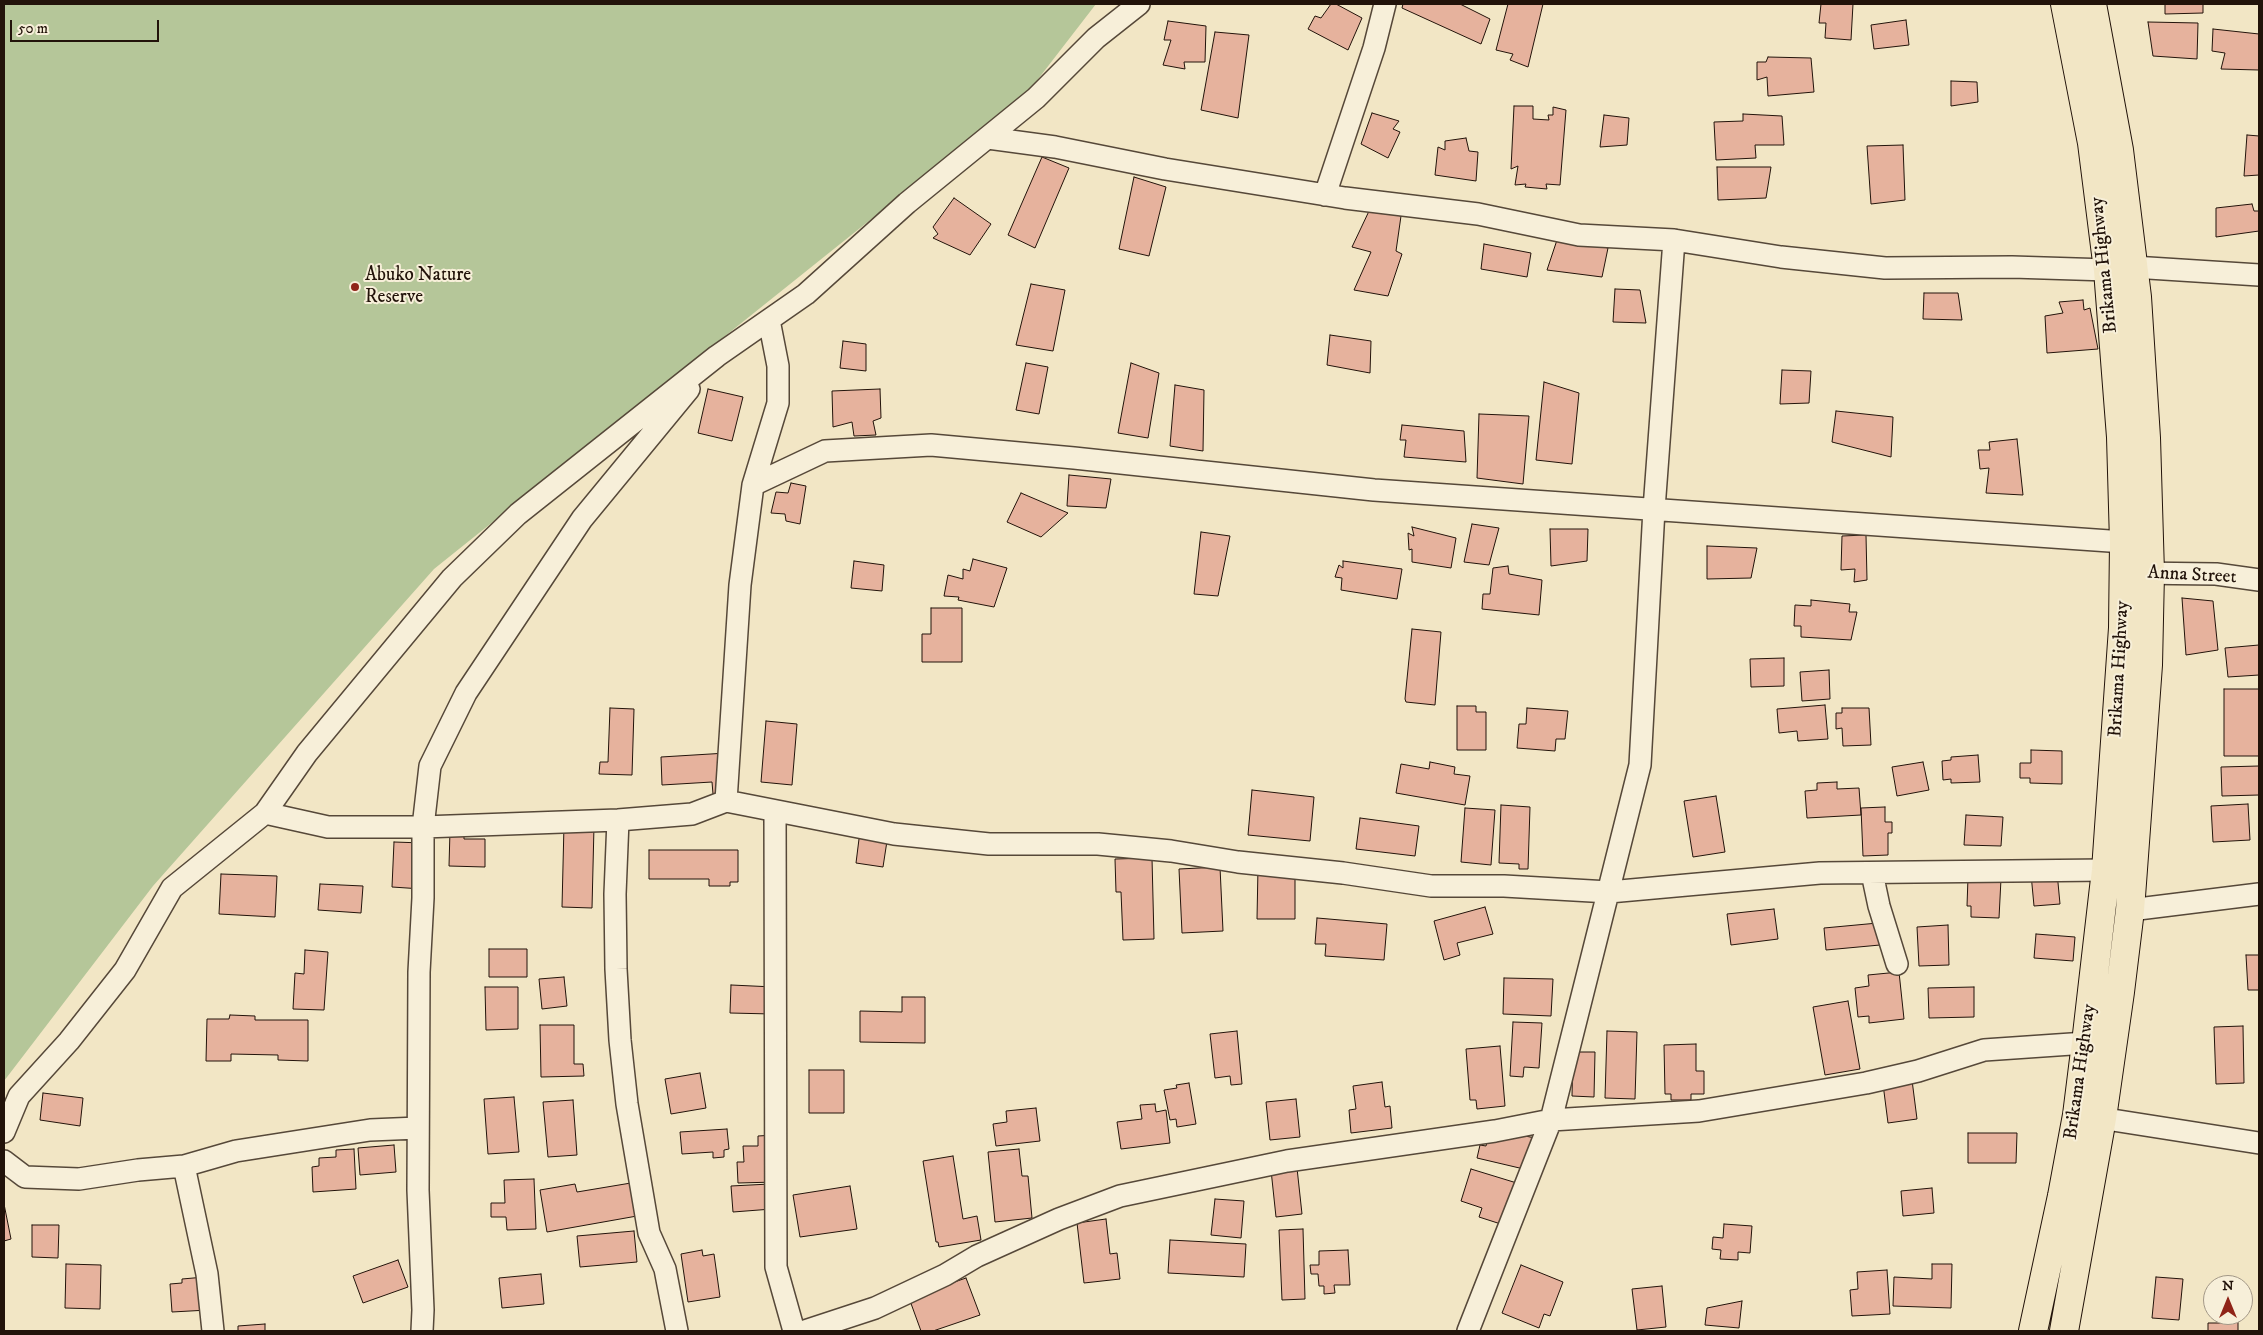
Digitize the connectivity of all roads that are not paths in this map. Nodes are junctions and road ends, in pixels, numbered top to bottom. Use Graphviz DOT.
graph roads {
  1 [pos="1139,4"];
  2 [pos="1385,4"];
  3 [pos="2065,4"];
  4 [pos="2092,4"];
  5 [pos="988,138"];
  6 [pos="1326,195"];
  7 [pos="1674,240"];
  8 [pos="2120,268"];
  9 [pos="2259,276"];
  10 [pos="769,320"];
  11 [pos="716,356"];
  12 [pos="753,485"];
  13 [pos="1654,509"];
  14 [pos="2124,542"];
  15 [pos="2137,573"];
  16 [pos="2259,580"];
  17 [pos="726,801"];
  18 [pos="775,811"];
  19 [pos="265,813"];
  20 [pos="618,820"];
  21 [pos="422,827"];
  22 [pos="2106,870"];
  23 [pos="1872,873"];
  24 [pos="1609,892"];
  25 [pos="2259,894"];
  26 [pos="2130,910"];
  27 [pos="1897,964"];
  28 [pos="2086,1043"];
  29 [pos="2089,1116"];
  30 [pos="1550,1120"];
  31 [pos="418,1128"];
  32 [pos="4,1132"];
  33 [pos="2259,1143"];
  34 [pos="4,1161"];
  35 [pos="184,1166"];
  36 [pos="213,1331"];
  37 [pos="422,1331"];
  38 [pos="677,1331"];
  39 [pos="794,1331"];
  40 [pos="805,1331"];
  41 [pos="1468,1331"];
  42 [pos="2033,1331"];
  43 [pos="2064,1331"];
  1 -- 5 [label="street"];
  2 -- 6 [label="street"];
  3 -- 8 [label="highway, Brikama Highway"];
  4 -- 8 [label="highway, Brikama Highway"];
  5 -- 6 [label="street"];
  5 -- 10 [label="street"];
  6 -- 7 [label="street"];
  7 -- 8 [label="street"];
  7 -- 13 [label="street"];
  8 -- 9 [label="street"];
  8 -- 14 [label="highway, Brikama Highway"];
  8 -- 15 [label="highway, Brikama Highway"];
  10 -- 11 [label="street"];
  10 -- 12 [label="street"];
  11 -- 19 [label="street"];
  11 -- 21 [label="street"];
  12 -- 13 [label="street"];
  12 -- 17 [label="street"];
  13 -- 14 [label="street"];
  13 -- 24 [label="street"];
  14 -- 15 [label="highway, Brikama Highway"];
  15 -- 16 [label="street, Anna Street"];
  15 -- 22 [label="highway, Brikama Highway"];
  15 -- 26 [label="highway, Brikama Highway"];
  17 -- 18 [label="street"];
  17 -- 20 [label="street"];
  18 -- 24 [label="street"];
  18 -- 39 [label="street"];
  19 -- 21 [label="street"];
  19 -- 32 [label="street"];
  20 -- 21 [label="street"];
  20 -- 38 [label="street"];
  21 -- 31 [label="street"];
  22 -- 23 [label="street"];
  22 -- 28 [label="highway, Brikama Highway"];
  23 -- 24 [label="street"];
  23 -- 27 [label="street"];
  24 -- 30 [label="street"];
  25 -- 26 [label="street"];
  26 -- 29 [label="highway, Brikama Highway"];
  28 -- 29 [label="highway, Brikama Highway"];
  28 -- 30 [label="street"];
  29 -- 33 [label="street"];
  29 -- 42 [label="highway, Brikama Highway"];
  29 -- 43 [label="highway, Brikama Highway"];
  30 -- 40 [label="street"];
  30 -- 41 [label="street"];
  31 -- 35 [label="street"];
  31 -- 37 [label="street"];
  34 -- 35 [label="street"];
  35 -- 36 [label="street"];
}
